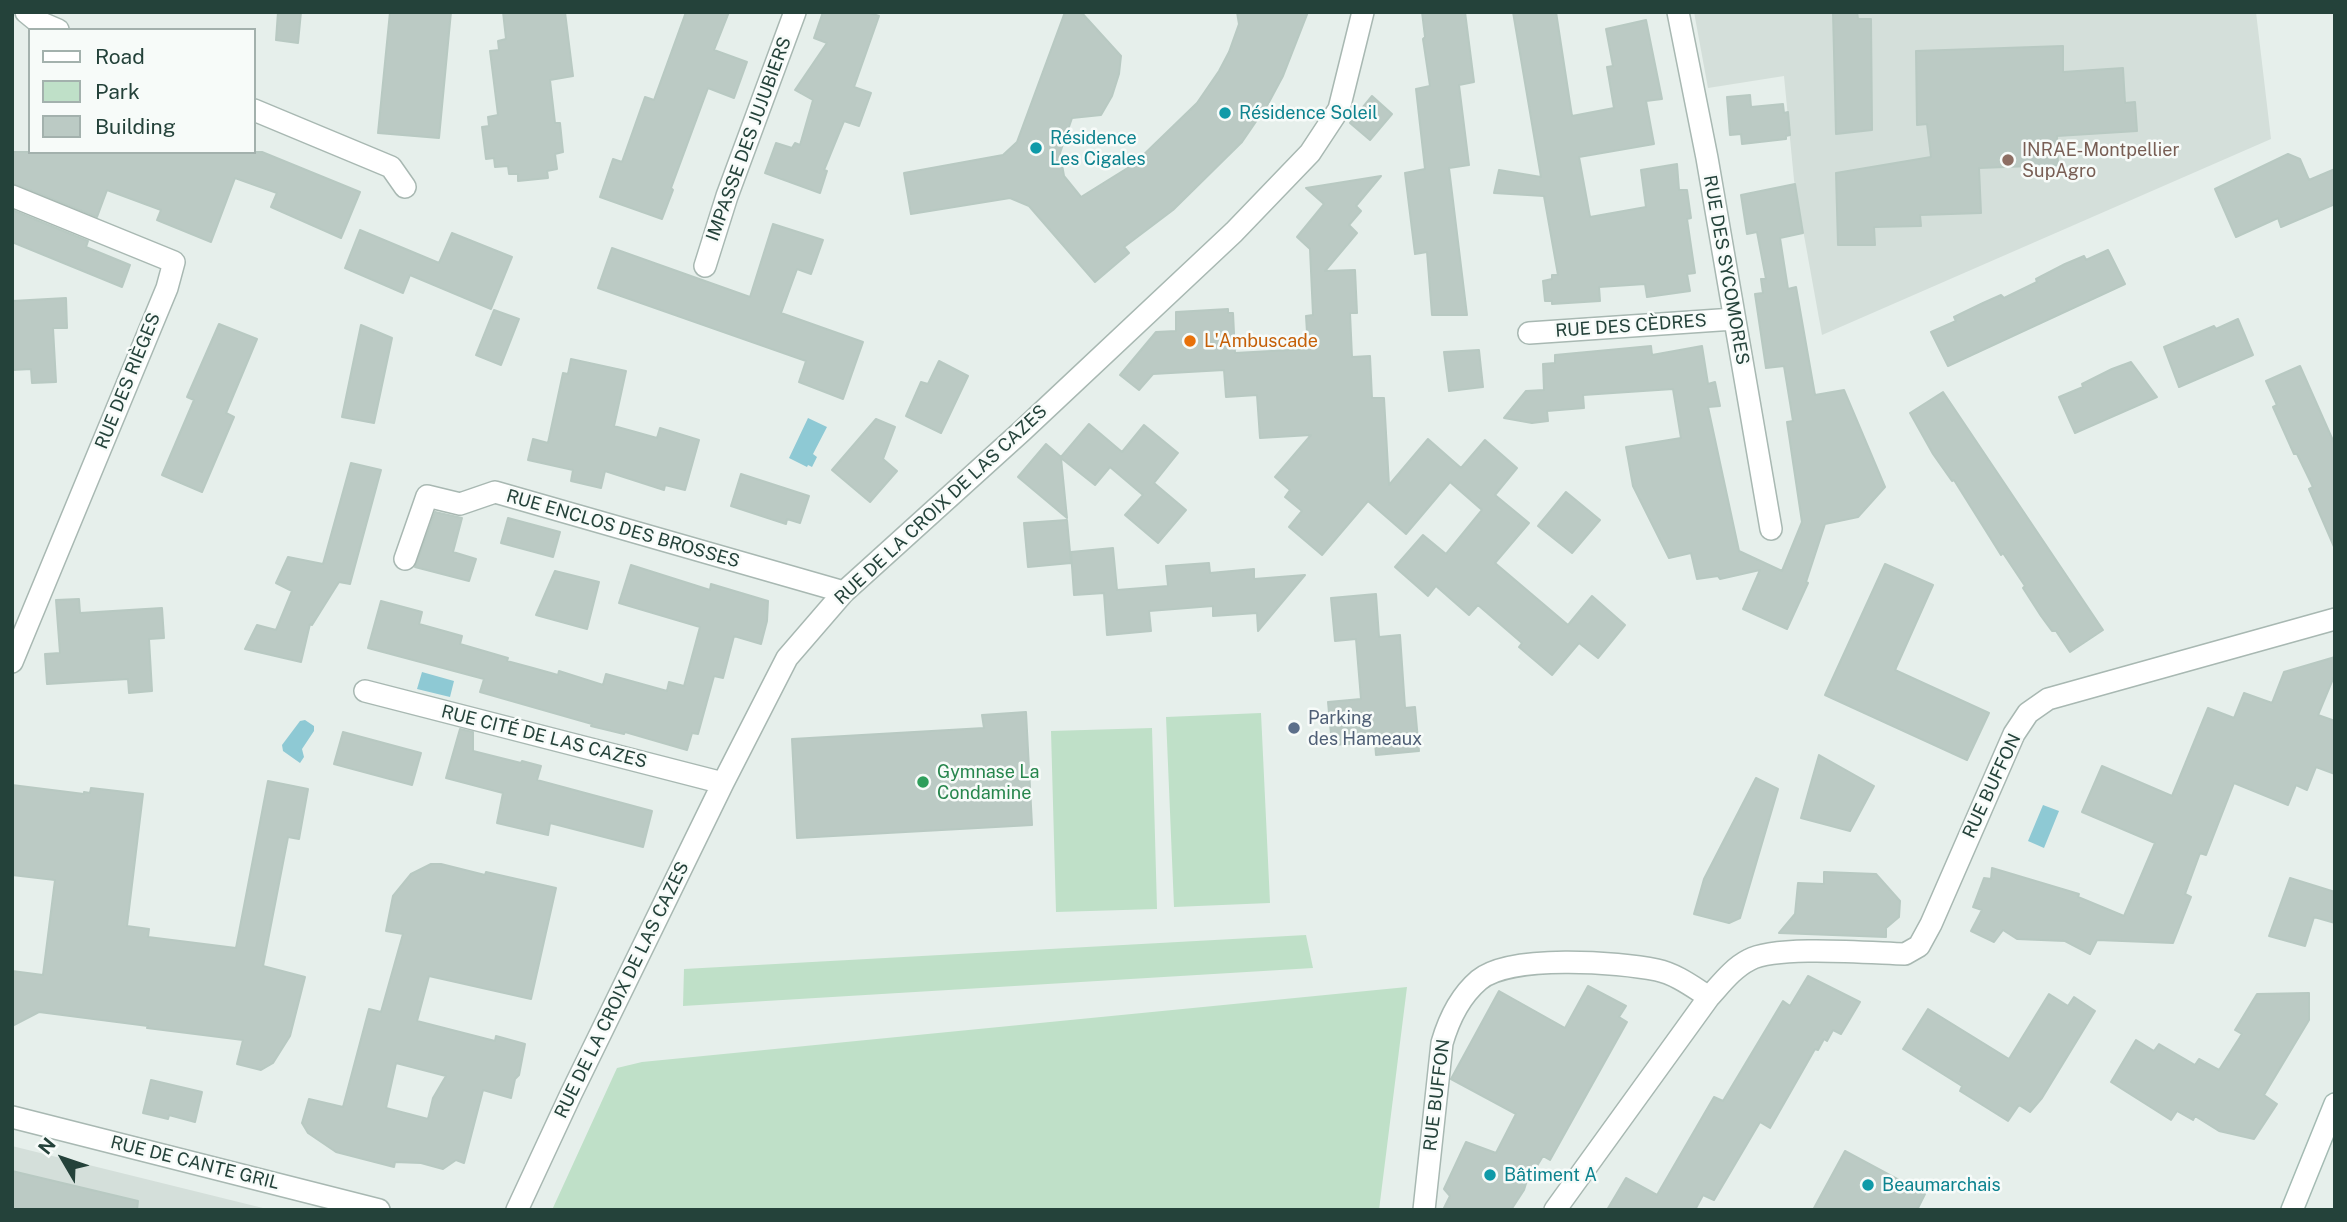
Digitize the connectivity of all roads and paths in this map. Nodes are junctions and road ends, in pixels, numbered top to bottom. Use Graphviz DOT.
graph roads {
  1 [pos="26,12"];
  2 [pos="795,12"];
  3 [pos="1363,12"];
  4 [pos="1678,12"];
  5 [pos="53,28"];
  6 [pos="256,111"];
  7 [pos="405,187"];
  8 [pos="12,196"];
  9 [pos="705,266"];
  10 [pos="1734,319"];
  11 [pos="1529,333"];
  12 [pos="1771,529"];
  13 [pos="405,559"];
  14 [pos="844,592"];
  15 [pos="2335,619"];
  16 [pos="12,662"];
  17 [pos="365,691"];
  18 [pos="723,783"];
  19 [pos="1709,997"];
  20 [pos="2335,1104"];
  21 [pos="12,1117"];
  22 [pos="379,1210"];
  23 [pos="517,1210"];
  24 [pos="1424,1210"];
  25 [pos="1555,1210"];
  26 [pos="2292,1210"];
  1 -- 5 [label="street"];
  2 -- 9 [label="street, IMPASSE DES JUJUBIERS"];
  3 -- 14 [label="street, RUE DE LA CROIX DE LAS CAZES"];
  4 -- 10 [label="street, RUE DES SYCOMORES"];
  6 -- 7 [label="street"];
  8 -- 16 [label="street, RUE DES RIÈGES"];
  10 -- 11 [label="street, RUE DES CÈDRES"];
  10 -- 12 [label="street, RUE DES SYCOMORES"];
  13 -- 14 [label="street, RUE ENCLOS DES BROSSES"];
  14 -- 18 [label="street, RUE DE LA CROIX DE LAS CAZES"];
  15 -- 19 [label="street, RUE BUFFON"];
  17 -- 18 [label="street, RUE CITÉ DE LAS CAZES"];
  18 -- 23 [label="street, RUE DE LA CROIX DE LAS CAZES"];
  19 -- 24 [label="street, RUE BUFFON"];
  19 -- 25 [label="street, RUE BUFFON"];
  20 -- 26 [label="street"];
  21 -- 22 [label="street, RUE DE CANTE GRIL"];
}
